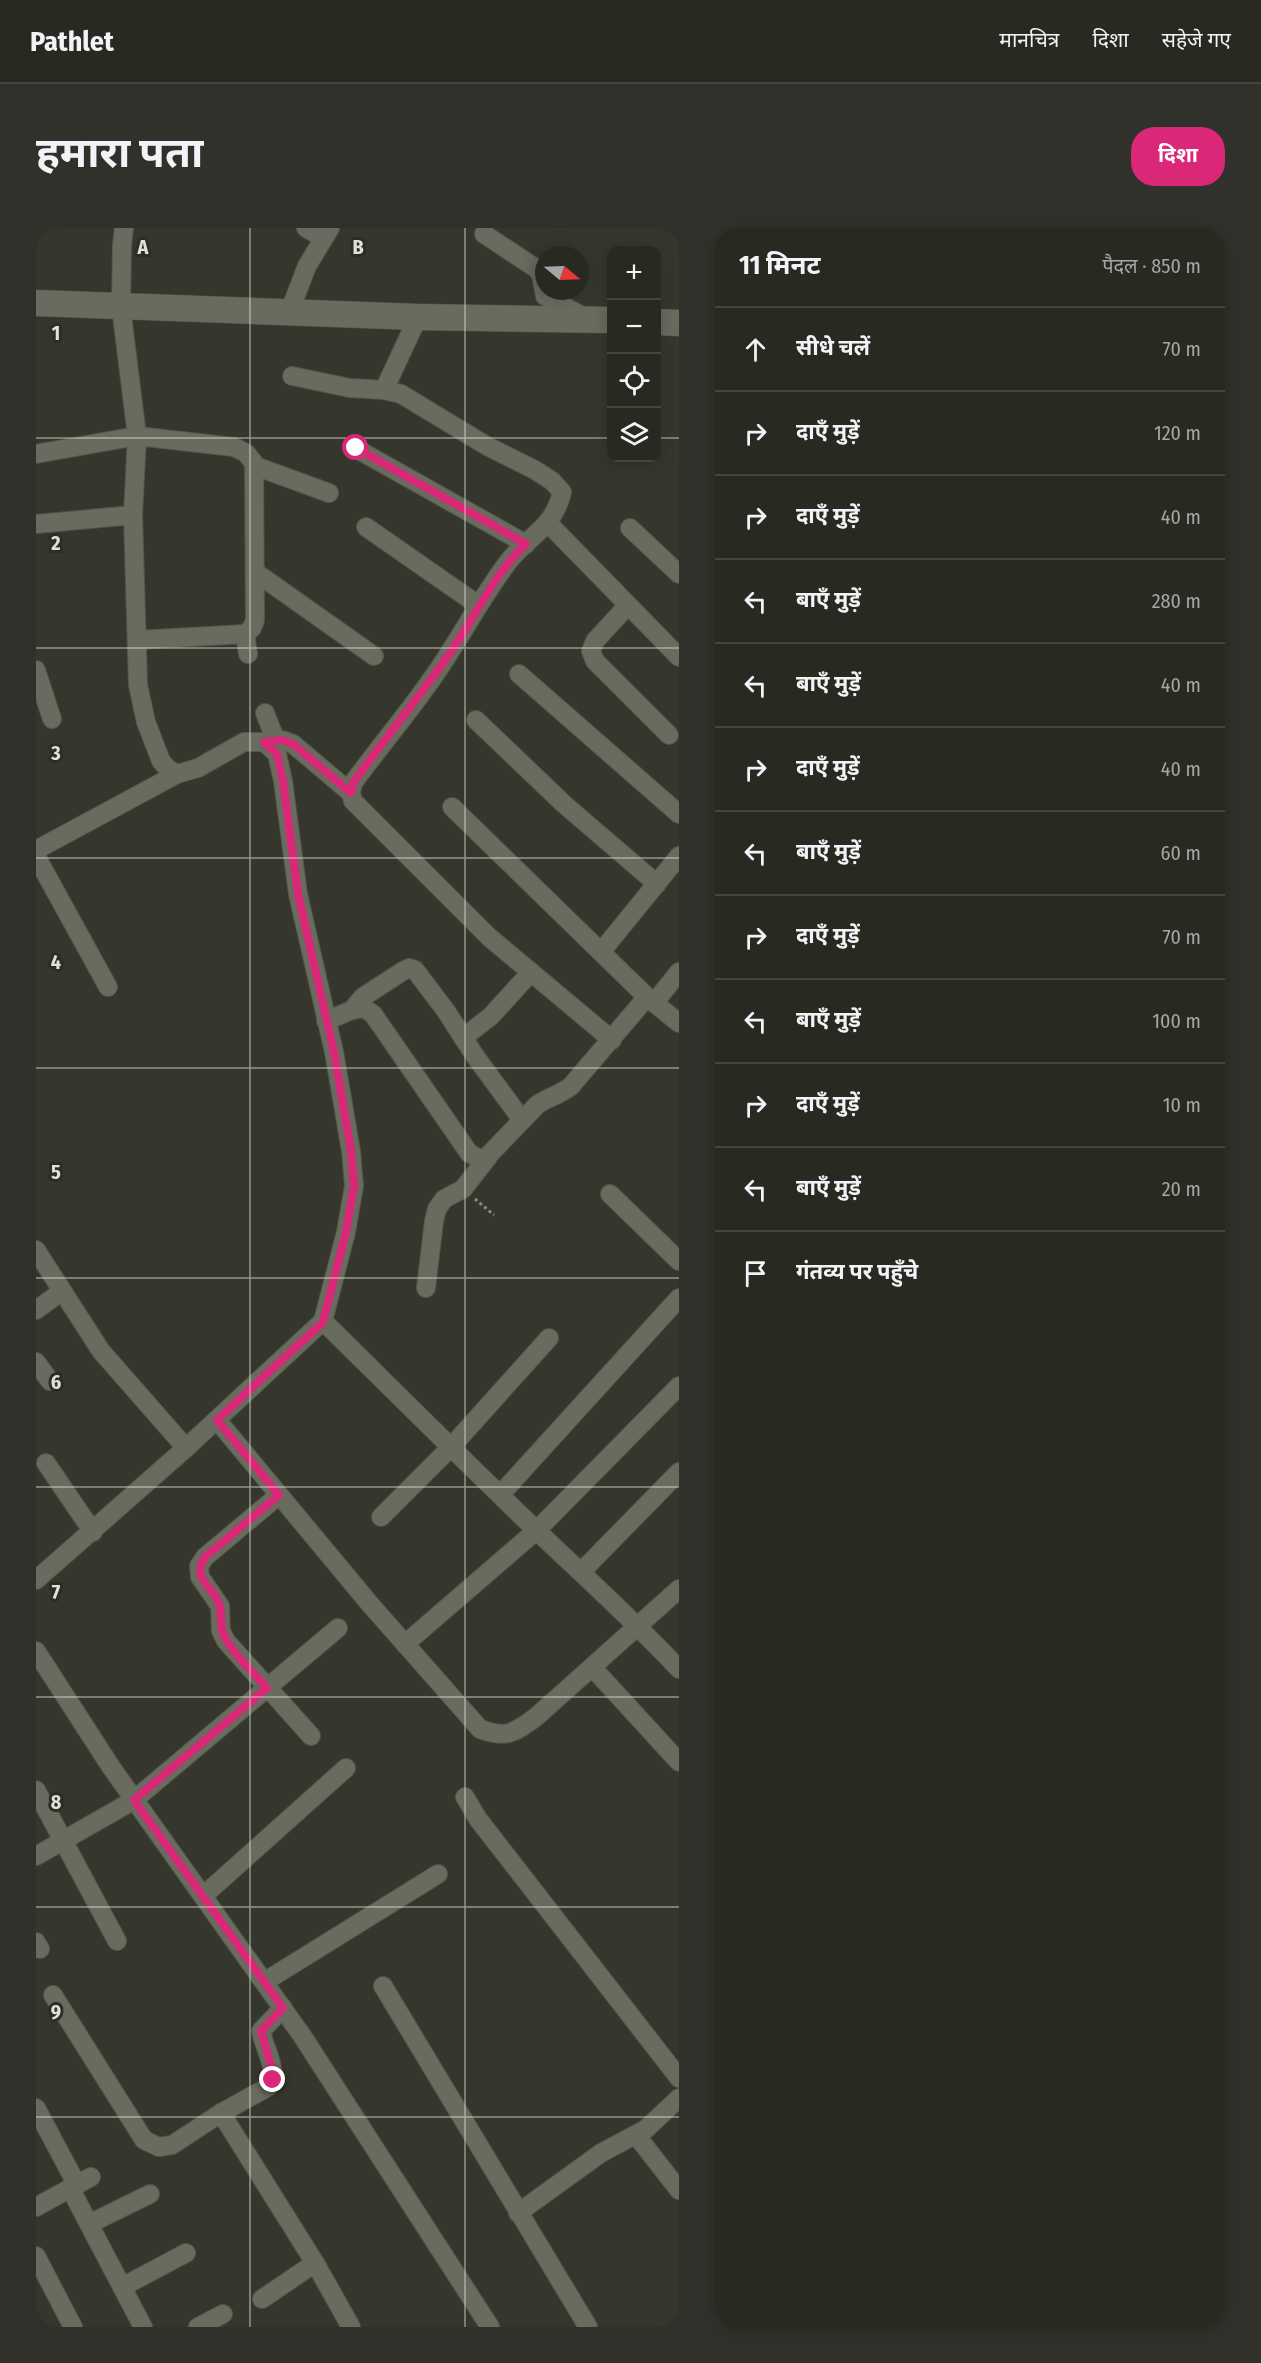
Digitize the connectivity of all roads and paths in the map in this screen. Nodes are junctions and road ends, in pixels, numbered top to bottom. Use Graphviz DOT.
graph roads {
  1 [pos="124,228"];
  2 [pos="306,228"];
  3 [pos="326,233"];
  4 [pos="484,234"];
  5 [pos="36,303"];
  6 [pos="121,307"];
  7 [pos="289,313"];
  8 [pos="418,317"];
  9 [pos="600,320"];
  10 [pos="661,322"];
  11 [pos="679,323"];
  12 [pos="292,376"];
  13 [pos="384,390"];
  14 [pos="137,436"];
  15 [pos="356,448"];
  16 [pos="36,454"];
  17 [pos="255,466"];
  18 [pos="329,493"];
  19 [pos="133,515"];
  20 [pos="548,523"];
  21 [pos="36,524"];
  22 [pos="366,527"];
  23 [pos="630,528"];
  24 [pos="526,544"];
  25 [pos="255,572"];
  26 [pos="679,574"];
  27 [pos="478,605"];
  28 [pos="628,605"];
  29 [pos="245,634"];
  30 [pos="137,640"];
  31 [pos="248,654"];
  32 [pos="374,657"];
  33 [pos="679,657"];
  34 [pos="36,670"];
  35 [pos="519,674"];
  36 [pos="265,713"];
  37 [pos="52,718"];
  38 [pos="476,720"];
  39 [pos="669,735"];
  40 [pos="270,741"];
  41 [pos="177,774"];
  42 [pos="351,793"];
  43 [pos="452,807"];
  44 [pos="679,814"];
  45 [pos="36,850"];
  46 [pos="36,856"];
  47 [pos="679,856"];
  48 [pos="657,884"];
  49 [pos="601,952"];
  50 [pos="531,972"];
  51 [pos="679,972"];
  52 [pos="108,987"];
  53 [pos="651,1000"];
  54 [pos="352,1010"];
  55 [pos="326,1021"];
  56 [pos="679,1023"];
  57 [pos="463,1038"];
  58 [pos="612,1040"];
  59 [pos="522,1120"];
  60 [pos="488,1157"];
  61 [pos="463,1188"];
  62 [pos="610,1194"];
  63 [pos="494,1215"];
  64 [pos="36,1250"];
  65 [pos="679,1261"];
  66 [pos="426,1288"];
  67 [pos="61,1292"];
  68 [pos="679,1298"];
  69 [pos="36,1310"];
  70 [pos="323,1322"];
  71 [pos="549,1338"];
  72 [pos="36,1362"];
  73 [pos="50,1381"];
  74 [pos="679,1386"];
  75 [pos="217,1420"];
  76 [pos="452,1446"];
  77 [pos="186,1448"];
  78 [pos="46,1463"];
  79 [pos="679,1472"];
  80 [pos="279,1495"];
  81 [pos="500,1495"];
  82 [pos="381,1517"];
  83 [pos="537,1530"];
  84 [pos="93,1532"];
  85 [pos="581,1572"];
  86 [pos="36,1580"];
  87 [pos="679,1589"];
  88 [pos="639,1626"];
  89 [pos="338,1628"];
  90 [pos="405,1644"];
  91 [pos="36,1651"];
  92 [pos="592,1667"];
  93 [pos="679,1669"];
  94 [pos="267,1688"];
  95 [pos="311,1736"];
  96 [pos="679,1762"];
  97 [pos="346,1768"];
  98 [pos="36,1790"];
  99 [pos="465,1797"];
  100 [pos="134,1800"];
  101 [pos="62,1839"];
  102 [pos="36,1856"];
  103 [pos="438,1874"];
  104 [pos="202,1896"];
  105 [pos="117,1941"];
  106 [pos="264,1982"];
  107 [pos="383,1986"];
  108 [pos="53,1995"];
  109 [pos="283,2008"];
  110 [pos="679,2078"];
  111 [pos="679,2098"];
  112 [pos="36,2108"];
  113 [pos="221,2113"];
  114 [pos="636,2135"];
  115 [pos="80,2183"];
  116 [pos="679,2190"];
  117 [pos="150,2194"];
  118 [pos="36,2207"];
  119 [pos="519,2213"];
  120 [pos="89,2224"];
  121 [pos="186,2253"];
  122 [pos="36,2256"];
  123 [pos="315,2263"];
  124 [pos="122,2287"];
  125 [pos="262,2299"];
  126 [pos="223,2314"];
  127 [pos="73,2327"];
  128 [pos="143,2327"];
  129 [pos="198,2327"];
  130 [pos="351,2327"];
  131 [pos="490,2327"];
  132 [pos="588,2327"];
  1 -- 6 [label="street"];
  2 -- 3 [label="street"];
  3 -- 7 [label="street"];
  4 -- 9 [label="street"];
  5 -- 6 [label="street"];
  6 -- 7 [label="street"];
  6 -- 14 [label="street"];
  7 -- 8 [label="street"];
  8 -- 9 [label="street"];
  8 -- 13 [label="street"];
  10 -- 11 [label="street"];
  12 -- 13 [label="street"];
  13 -- 20 [label="street"];
  14 -- 16 [label="street"];
  14 -- 17 [label="street"];
  14 -- 19 [label="street"];
  15 -- 24 [label="street"];
  17 -- 18 [label="street"];
  17 -- 25 [label="street"];
  19 -- 21 [label="street"];
  19 -- 30 [label="street"];
  20 -- 24 [label="street"];
  20 -- 28 [label="street"];
  22 -- 27 [label="street"];
  23 -- 26 [label="street"];
  24 -- 27 [label="street"];
  25 -- 29 [label="street"];
  25 -- 32 [label="street"];
  27 -- 42 [label="street"];
  28 -- 33 [label="street"];
  28 -- 39 [label="street"];
  29 -- 30 [label="street"];
  29 -- 31 [label="street"];
  30 -- 41 [label="street"];
  34 -- 37 [label="street"];
  35 -- 44 [label="street"];
  36 -- 40 [label="street"];
  38 -- 48 [label="street"];
  40 -- 41 [label="street"];
  40 -- 42 [label="street"];
  40 -- 55 [label="street"];
  41 -- 45 [label="street"];
  42 -- 50 [label="street"];
  43 -- 49 [label="street"];
  46 -- 52 [label="street"];
  47 -- 48 [label="street"];
  48 -- 49 [label="street"];
  49 -- 53 [label="street"];
  50 -- 57 [label="street"];
  50 -- 58 [label="street"];
  51 -- 53 [label="street"];
  53 -- 56 [label="street"];
  53 -- 58 [label="street"];
  54 -- 55 [label="street"];
  54 -- 57 [label="street"];
  54 -- 60 [label="street"];
  55 -- 70 [label="street"];
  57 -- 59 [label="street"];
  58 -- 59 [label="street"];
  59 -- 60 [label="street"];
  60 -- 61 [label="street"];
  61 -- 63 [label="path"];
  61 -- 66 [label="street"];
  62 -- 65 [label="street"];
  64 -- 67 [label="street"];
  67 -- 69 [label="street"];
  67 -- 77 [label="street"];
  68 -- 81 [label="street"];
  70 -- 75 [label="street"];
  70 -- 76 [label="street"];
  71 -- 76 [label="street"];
  72 -- 73 [label="street"];
  74 -- 83 [label="street"];
  75 -- 77 [label="street"];
  75 -- 80 [label="street"];
  76 -- 81 [label="street"];
  76 -- 82 [label="street"];
  77 -- 84 [label="street"];
  78 -- 84 [label="street"];
  79 -- 85 [label="street"];
  80 -- 90 [label="street"];
  80 -- 94 [label="street"];
  81 -- 83 [label="street"];
  83 -- 85 [label="street"];
  83 -- 90 [label="street"];
  84 -- 86 [label="street"];
  85 -- 88 [label="street"];
  87 -- 88 [label="street"];
  88 -- 92 [label="street"];
  88 -- 93 [label="street"];
  89 -- 94 [label="street"];
  90 -- 92 [label="street"];
  91 -- 100 [label="street"];
  92 -- 96 [label="street"];
  94 -- 95 [label="street"];
  94 -- 100 [label="street"];
  97 -- 104 [label="street"];
  98 -- 101 [label="street"];
  99 -- 110 [label="street"];
  100 -- 101 [label="street"];
  100 -- 104 [label="street"];
  101 -- 102 [label="street"];
  101 -- 105 [label="street"];
  103 -- 106 [label="street"];
  104 -- 106 [label="street"];
  106 -- 109 [label="street"];
  107 -- 119 [label="street"];
  108 -- 113 [label="street"];
  109 -- 113 [label="street"];
  109 -- 131 [label="street"];
  111 -- 114 [label="street"];
  112 -- 115 [label="street"];
  113 -- 123 [label="street"];
  114 -- 116 [label="street"];
  114 -- 119 [label="street"];
  115 -- 118 [label="street"];
  115 -- 120 [label="street"];
  117 -- 120 [label="street"];
  119 -- 132 [label="street"];
  120 -- 124 [label="street"];
  121 -- 124 [label="street"];
  122 -- 127 [label="street"];
  123 -- 125 [label="street"];
  123 -- 130 [label="street"];
  124 -- 128 [label="street"];
  126 -- 129 [label="street"];
}
